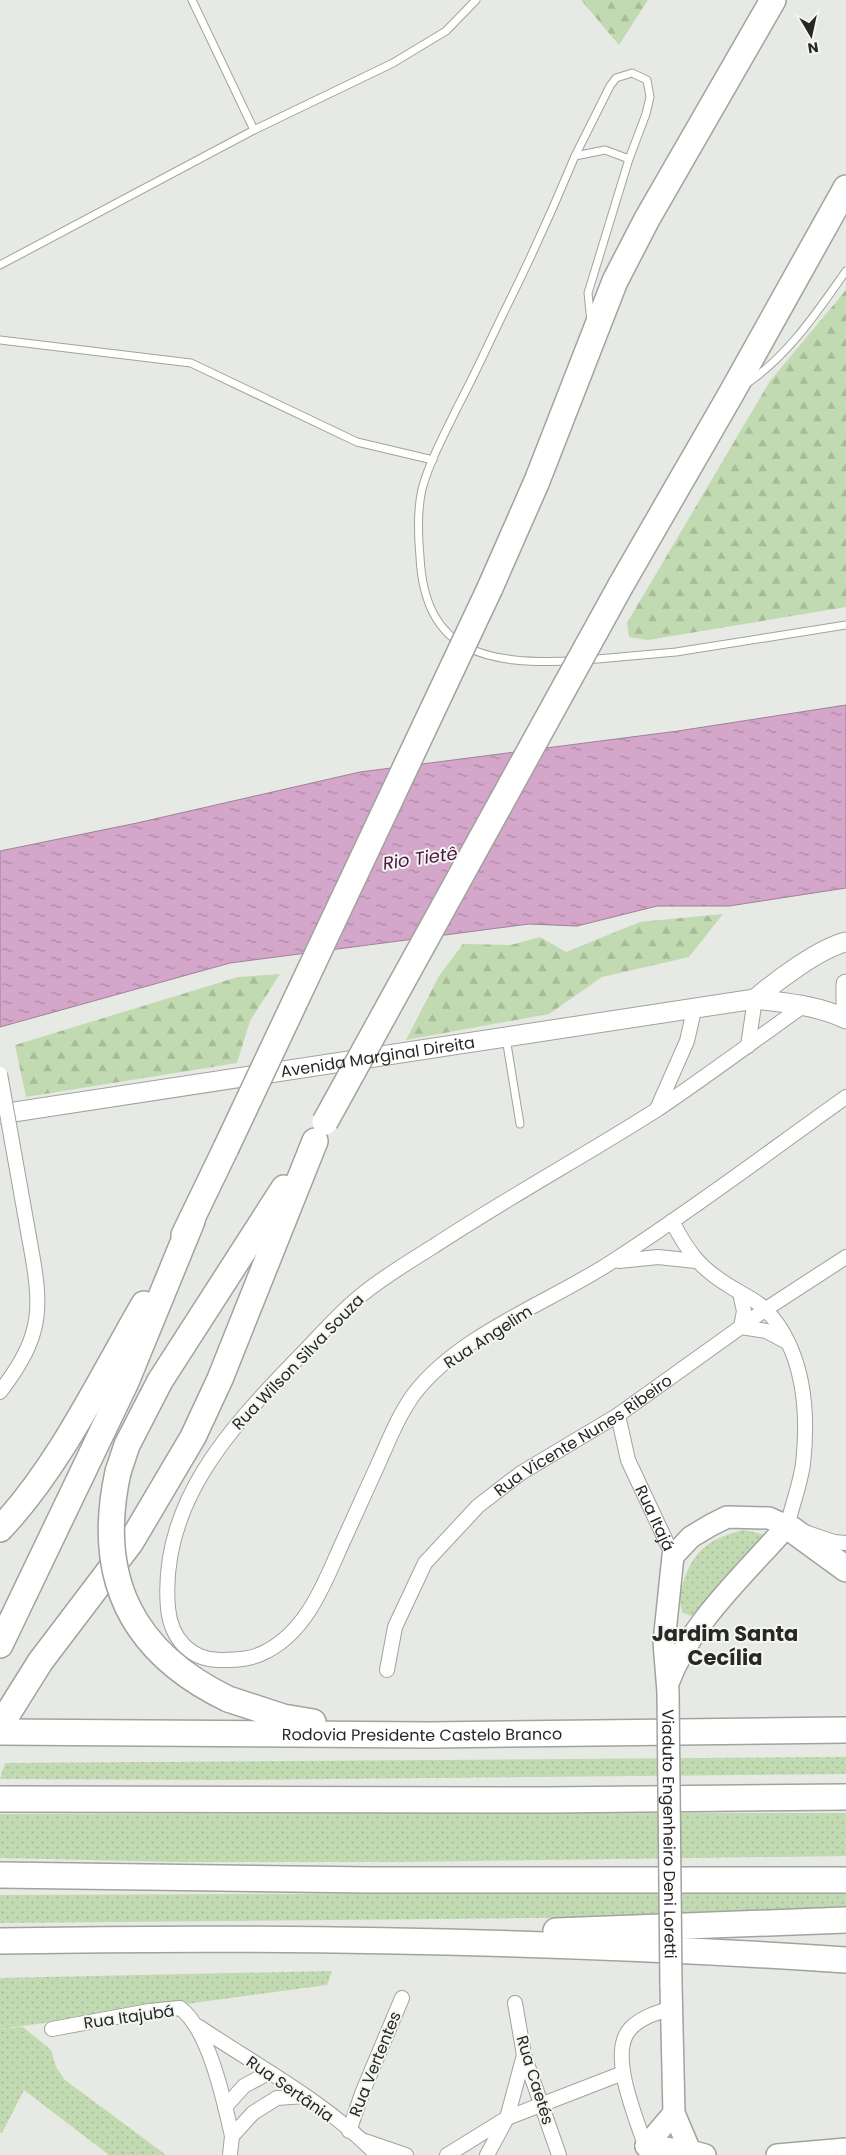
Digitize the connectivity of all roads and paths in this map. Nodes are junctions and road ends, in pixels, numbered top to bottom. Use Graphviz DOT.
graph roads {
  1 [pos="193,0"];
  2 [pos="476,0"];
  3 [pos="773,0"];
  4 [pos="254,130"];
  5 [pos="576,156"];
  6 [pos="629,159"];
  7 [pos="846,188"];
  8 [pos="0,265"];
  9 [pos="846,271"];
  10 [pos="594,331"];
  11 [pos="0,340"];
  12 [pos="731,394"];
  13 [pos="433,460"];
  14 [pos="846,625"];
  15 [pos="846,942"];
  16 [pos="846,984"];
  17 [pos="755,998"];
  18 [pos="695,1006"];
  19 [pos="803,1006"];
  20 [pos="846,1006"];
  21 [pos="846,1019"];
  22 [pos="506,1037"];
  23 [pos="748,1046"];
  24 [pos="0,1074"];
  25 [pos="846,1097"];
  26 [pos="657,1109"];
  27 [pos="0,1114"];
  28 [pos="520,1124"];
  29 [pos="320,1132"];
  30 [pos="197,1211"];
  31 [pos="672,1221"];
  32 [pos="846,1257"];
  33 [pos="696,1261"];
  34 [pos="613,1262"];
  35 [pos="740,1293"];
  36 [pos="766,1309"];
  37 [pos="741,1327"];
  38 [pos="789,1343"];
  39 [pos="0,1392"];
  40 [pos="618,1415"];
  41 [pos="787,1526"];
  42 [pos="0,1529"];
  43 [pos="846,1543"];
  44 [pos="673,1556"];
  45 [pos="846,1569"];
  46 [pos="168,1612"];
  47 [pos="666,1619"];
  48 [pos="698,1628"];
  49 [pos="0,1645"];
  50 [pos="387,1670"];
  51 [pos="668,1688"];
  52 [pos="0,1726"];
  53 [pos="846,1730"];
  54 [pos="0,1732"];
  55 [pos="430,1735"];
  56 [pos="846,1797"];
  57 [pos="11,1800"];
  58 [pos="2,1875"];
  59 [pos="846,1880"];
  60 [pos="846,1920"];
  61 [pos="331,1940"];
  62 [pos="0,1941"];
  63 [pos="846,1960"];
  64 [pos="402,1998"];
  65 [pos="515,2003"];
  66 [pos="672,2008"];
  67 [pos="198,2027"];
  68 [pos="52,2029"];
  69 [pos="524,2055"];
  70 [pos="268,2073"];
  71 [pos="623,2073"];
  72 [pos="306,2096"];
  73 [pos="542,2104"];
  74 [pos="225,2107"];
  75 [pos="674,2113"];
  76 [pos="507,2118"];
  77 [pos="349,2130"];
  78 [pos="232,2136"];
  79 [pos="362,2140"];
  80 [pos="845,2149"];
  81 [pos="647,2150"];
  82 [pos="697,2153"];
  83 [pos="230,2155"];
  84 [pos="377,2155"];
  85 [pos="406,2155"];
  86 [pos="448,2155"];
  87 [pos="487,2155"];
  88 [pos="559,2155"];
  89 [pos="777,2155"];
  1 -- 4 [label="lane"];
  2 -- 4 [label="lane"];
  3 -- 10 [label="highway"];
  4 -- 8 [label="lane"];
  5 -- 6 [label="lane"];
  5 -- 6 [label="lane"];
  5 -- 13 [label="lane"];
  6 -- 10 [label="lane"];
  7 -- 12 [label="highway"];
  9 -- 12 [label="lane"];
  10 -- 30 [label="highway, bridge"];
  11 -- 13 [label="lane"];
  12 -- 29 [label="highway, bridge"];
  13 -- 14 [label="lane"];
  15 -- 17 [label="main road, Avenida Marginal Direita"];
  16 -- 20 [label="main road"];
  17 -- 18 [label="main road, Avenida Marginal Direita"];
  17 -- 19 [label="main road, Avenida Marginal Direita"];
  17 -- 23 [label="street"];
  18 -- 22 [label="main road, Avenida Marginal Direita"];
  18 -- 26 [label="street"];
  19 -- 21 [label="main road, Avenida Marginal Direita"];
  19 -- 23 [label="street, Rua Wilson Silva Souza"];
  22 -- 27 [label="main road, Avenida Marginal Direita"];
  22 -- 28 [label="lane"];
  23 -- 26 [label="street, Rua Wilson Silva Souza"];
  24 -- 39 [label="street, bridge"];
  25 -- 31 [label="street, Rua Angelim"];
  26 -- 46 [label="street, Rua Wilson Silva Souza"];
  29 -- 52 [label="highway"];
  29 -- 55 [label="highway, bridge"];
  30 -- 42 [label="highway"];
  30 -- 49 [label="highway"];
  31 -- 33 [label="street"];
  31 -- 34 [label="street, Rua Angelim"];
  32 -- 36 [label="street, Rua Vicente Nunes Ribeiro"];
  33 -- 34 [label="street"];
  33 -- 35 [label="street"];
  34 -- 46 [label="street, Rua Angelim"];
  35 -- 36 [label="street"];
  35 -- 37 [label="street"];
  36 -- 37 [label="street, Rua Vicente Nunes Ribeiro"];
  36 -- 38 [label="street"];
  37 -- 38 [label="street"];
  37 -- 40 [label="street, Rua Vicente Nunes Ribeiro"];
  38 -- 41 [label="street"];
  40 -- 44 [label="street, Rua Itajá"];
  40 -- 50 [label="street, Rua Vicente Nunes Ribeiro"];
  41 -- 43 [label="street"];
  41 -- 44 [label="main road"];
  41 -- 45 [label="highway"];
  41 -- 48 [label="main road"];
  44 -- 47 [label="main road, Rua Itajá"];
  47 -- 48 [label="main road"];
  47 -- 51 [label="main road, Rua Itajá"];
  48 -- 51 [label="main road"];
  51 -- 66 [label="main road, Viaduto Engenheiro Deni Loretti, bridge"];
  53 -- 55 [label="highway, Rodovia Presidente Castelo Branco"];
  54 -- 55 [label="highway, Rodovia Presidente Castelo Branco"];
  56 -- 57 [label="highway"];
  58 -- 59 [label="highway"];
  60 -- 61 [label="highway"];
  61 -- 62 [label="highway"];
  61 -- 63 [label="highway"];
  64 -- 77 [label="street, Rua Vertentes"];
  65 -- 69 [label="street, Rua Caetés"];
  66 -- 71 [label="street"];
  66 -- 75 [label="main road, Viaduto Engenheiro Deni Loretti"];
  67 -- 68 [label="street, Rua Itajubá"];
  67 -- 70 [label="street, Rua Sertânia"];
  67 -- 74 [label="street"];
  69 -- 73 [label="street, Rua Caetés"];
  69 -- 76 [label="street"];
  70 -- 72 [label="street, Rua Sertânia"];
  70 -- 74 [label="street"];
  71 -- 73 [label="street"];
  71 -- 81 [label="street"];
  72 -- 77 [label="street, Rua Sertânia"];
  72 -- 78 [label="street"];
  73 -- 76 [label="street"];
  73 -- 88 [label="street, Rua Caetés"];
  74 -- 78 [label="street"];
  75 -- 81 [label="main road"];
  75 -- 82 [label="main road"];
  76 -- 86 [label="street"];
  76 -- 87 [label="street"];
  77 -- 79 [label="street, Rua Sertânia"];
  78 -- 83 [label="street"];
  79 -- 84 [label="street, Rua Sertânia"];
  79 -- 85 [label="street"];
  80 -- 89 [label="main road"];
  81 -- 82 [label="main road"];
}
